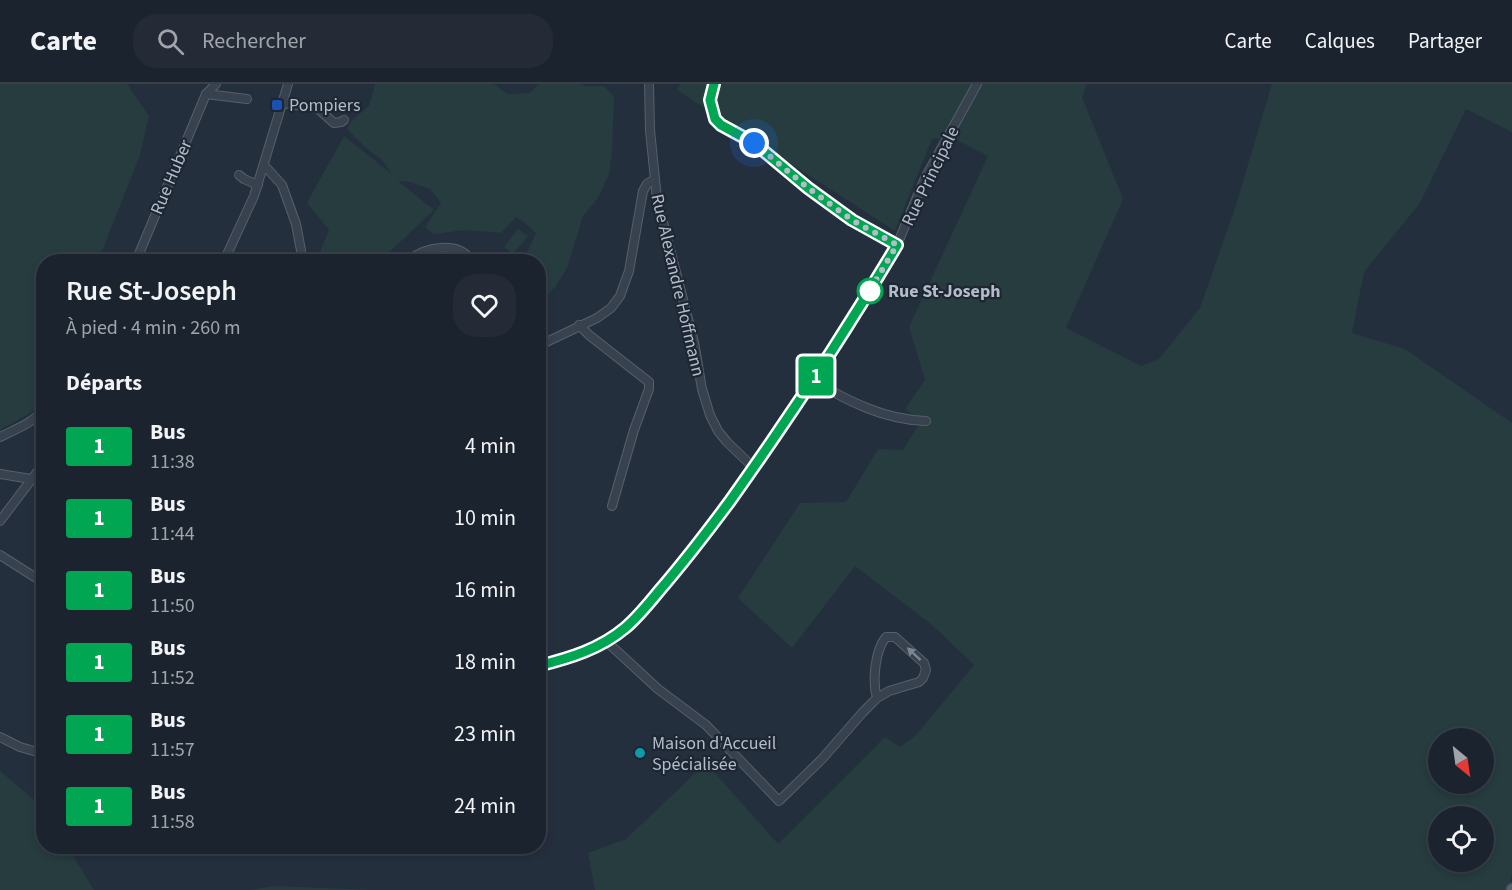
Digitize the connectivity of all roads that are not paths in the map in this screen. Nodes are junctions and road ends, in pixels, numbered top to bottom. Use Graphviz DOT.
graph roads {
  1 [pos="216,84"];
  2 [pos="288,84"];
  3 [pos="649,84"];
  4 [pos="714,84"];
  5 [pos="977,84"];
  6 [pos="206,94"];
  7 [pos="247,99"];
  8 [pos="282,103"];
  9 [pos="344,120"];
  10 [pos="264,165"];
  11 [pos="239,175"];
  12 [pos="655,179"];
  13 [pos="258,185"];
  14 [pos="897,245"];
  15 [pos="139,254"];
  16 [pos="227,254"];
  17 [pos="302,254"];
  18 [pos="418,254"];
  19 [pos="466,254"];
  20 [pos="579,325"];
  21 [pos="546,342"];
  22 [pos="813,380"];
  23 [pos="36,417"];
  24 [pos="926,422"];
  25 [pos="0,436"];
  26 [pos="754,468"];
  27 [pos="36,473"];
  28 [pos="0,474"];
  29 [pos="31,479"];
  30 [pos="612,506"];
  31 [pos="0,521"];
  32 [pos="0,555"];
  33 [pos="36,578"];
  34 [pos="606,641"];
  35 [pos="546,664"];
  36 [pos="877,698"];
  37 [pos="0,737"];
  38 [pos="36,752"];
  1 -- 6 [label="street, Rue Huber"];
  2 -- 8 [label="street"];
  3 -- 12 [label="street, Rue Alexandre Hoffmann"];
  4 -- 14 [label="street"];
  5 -- 14 [label="street, Rue Principale"];
  6 -- 7 [label="street"];
  6 -- 15 [label="street, Rue Huber"];
  8 -- 9 [label="street"];
  8 -- 10 [label="street"];
  10 -- 13 [label="street"];
  10 -- 17 [label="street"];
  11 -- 13 [label="street"];
  12 -- 20 [label="street"];
  12 -- 26 [label="street, Rue Alexandre Hoffmann"];
  13 -- 16 [label="street"];
  14 -- 22 [label="street, Rue Principale"];
  18 -- 19 [label="street"];
  20 -- 21 [label="street"];
  20 -- 30 [label="street"];
  22 -- 24 [label="street"];
  22 -- 26 [label="street, Rue Principale"];
  23 -- 25 [label="street"];
  26 -- 34 [label="street, Rue Principale"];
  27 -- 29 [label="street"];
  28 -- 29 [label="street"];
  29 -- 31 [label="street"];
  32 -- 33 [label="street"];
  34 -- 35 [label="street, Rue Principale"];
  34 -- 36 [label="street"];
  36 -- 36 [label="street, one-way"];
  37 -- 38 [label="street"];
}
